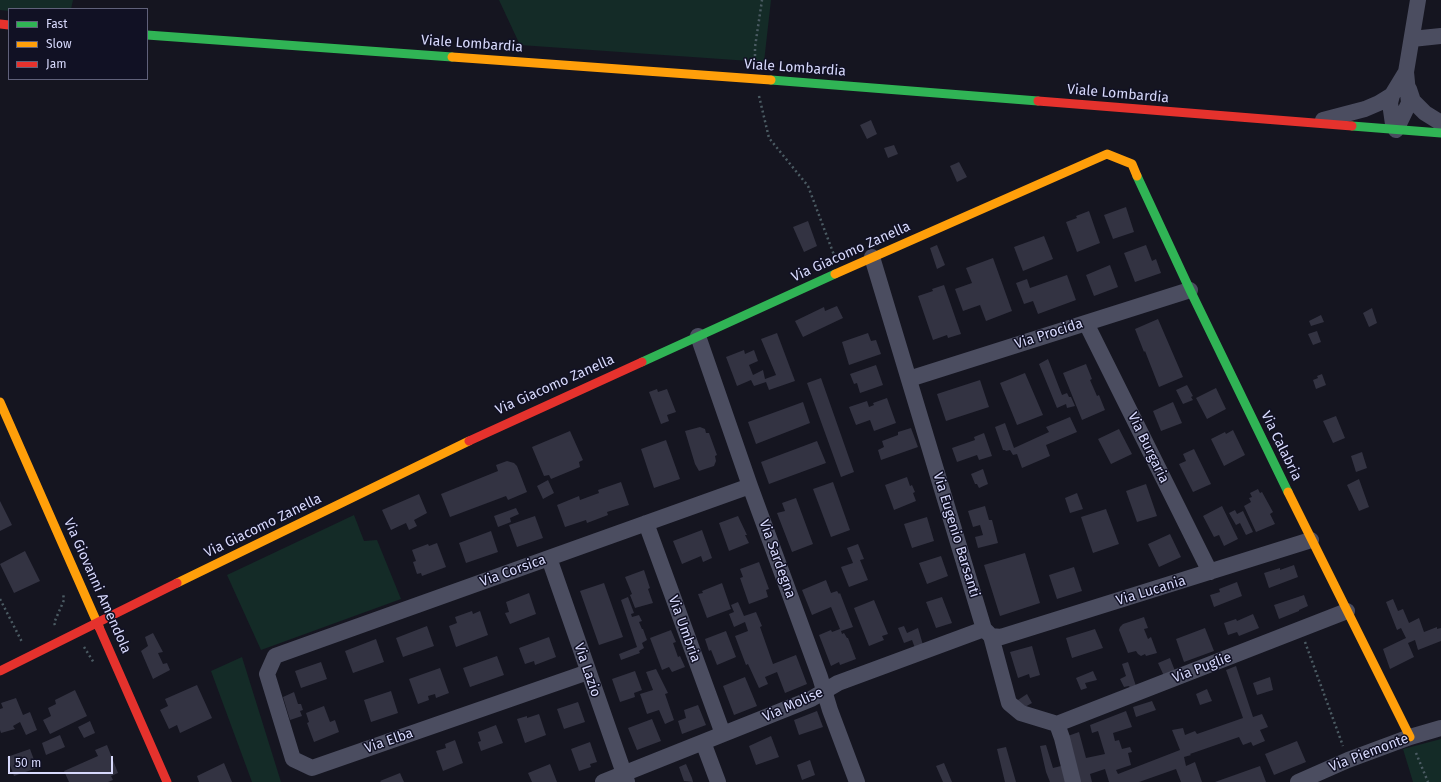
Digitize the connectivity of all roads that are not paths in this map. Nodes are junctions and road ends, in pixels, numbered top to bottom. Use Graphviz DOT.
graph roads {
  1 [pos="1418,0"];
  2 [pos="148,35"];
  3 [pos="1441,36"];
  4 [pos="1412,39"];
  5 [pos="1407,80"];
  6 [pos="1392,95"];
  7 [pos="1310,123"];
  8 [pos="1441,123"];
  9 [pos="1396,130"];
  10 [pos="1441,133"];
  11 [pos="1132,164"];
  12 [pos="872,257"];
  13 [pos="1190,290"];
  14 [pos="1086,323"];
  15 [pos="698,336"];
  16 [pos="909,379"];
  17 [pos="0,402"];
  18 [pos="750,486"];
  19 [pos="646,523"];
  20 [pos="1311,540"];
  21 [pos="549,558"];
  22 [pos="1210,572"];
  23 [pos="1346,611"];
  24 [pos="97,622"];
  25 [pos="988,633"];
  26 [pos="275,656"];
  27 [pos="0,671"];
  28 [pos="588,672"];
  29 [pos="824,692"];
  30 [pos="1057,724"];
  31 [pos="1441,728"];
  32 [pos="723,734"];
  33 [pos="1410,737"];
  34 [pos="703,742"];
  35 [pos="626,778"];
  36 [pos="168,782"];
  37 [pos="603,782"];
  38 [pos="718,782"];
  39 [pos="857,782"];
  40 [pos="1073,782"];
  41 [pos="1298,782"];
  1 -- 4 [label="street"];
  2 -- 7 [label="street, Viale Lombardia"];
  3 -- 4 [label="street"];
  4 -- 5 [label="street"];
  5 -- 6 [label="street"];
  5 -- 8 [label="street"];
  5 -- 9 [label="street"];
  6 -- 7 [label="street"];
  6 -- 9 [label="street"];
  7 -- 9 [label="street, Viale Lombardia"];
  9 -- 10 [label="street, Viale Lombardia"];
  11 -- 12 [label="street, Via Giacomo Zanella"];
  11 -- 13 [label="street, Via Calabria"];
  12 -- 15 [label="street, Via Giacomo Zanella"];
  12 -- 16 [label="street, Via Eugenio Barsanti"];
  13 -- 14 [label="street, Via Procida"];
  13 -- 20 [label="street, Via Calabria"];
  14 -- 16 [label="street, Via Procida"];
  14 -- 22 [label="street, Via Burgaria"];
  15 -- 18 [label="street, Via Sardegna"];
  15 -- 24 [label="street, Via Giacomo Zanella"];
  16 -- 25 [label="street, Via Eugenio Barsanti"];
  17 -- 24 [label="street, Via Giovanni Amendola"];
  18 -- 19 [label="street, Via Corsica"];
  18 -- 29 [label="street, Via Sardegna"];
  19 -- 21 [label="street, Via Corsica"];
  19 -- 32 [label="street, Via Umbria"];
  20 -- 22 [label="street, Via Lucania"];
  20 -- 23 [label="street, Via Calabria"];
  21 -- 26 [label="street, Via Corsica"];
  21 -- 28 [label="street, Via Lazio"];
  22 -- 25 [label="street, Via Lucania"];
  23 -- 30 [label="street, Via Puglie"];
  23 -- 33 [label="street, Via Calabria"];
  24 -- 27 [label="street, Via Giacomo Zanella"];
  24 -- 36 [label="street, Via Giovanni Amendola"];
  25 -- 29 [label="street, Via Molise"];
  25 -- 30 [label="street, Via Eugenio Barsanti"];
  26 -- 28 [label="street, Via Elba"];
  28 -- 35 [label="street, Via Lazio"];
  29 -- 32 [label="street, Via Molise"];
  29 -- 39 [label="street, Via Sardegna"];
  30 -- 40 [label="street"];
  31 -- 33 [label="street, Via Piemonte"];
  32 -- 34 [label="street, Via Molise"];
  33 -- 41 [label="street, Via Piemonte"];
  34 -- 35 [label="street, Via Molise"];
  34 -- 38 [label="street"];
  35 -- 37 [label="street, Via Molise"];
}
